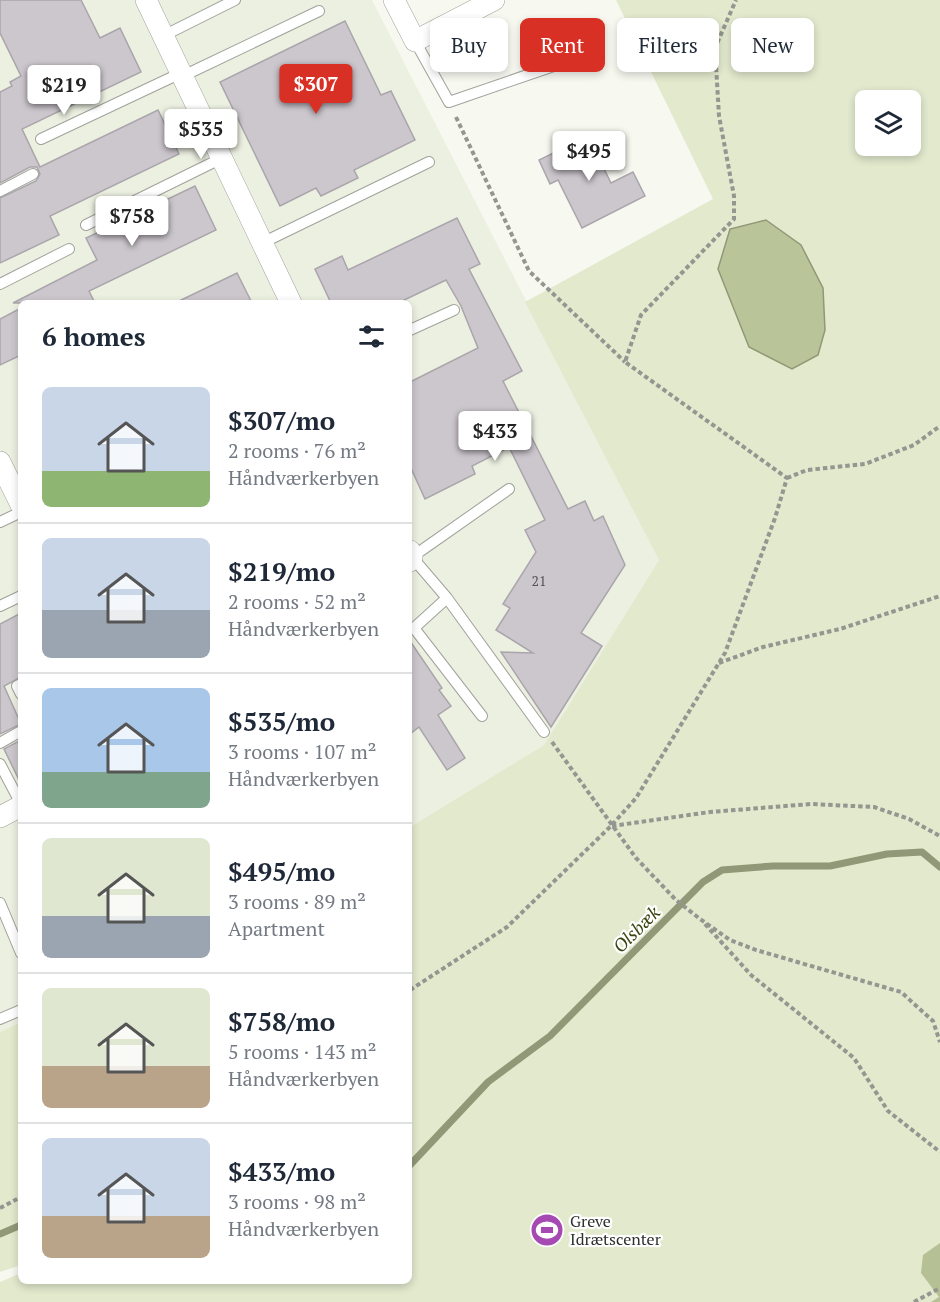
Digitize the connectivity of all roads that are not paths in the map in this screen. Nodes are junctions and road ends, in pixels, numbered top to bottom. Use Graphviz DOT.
graph roads {
  1 [pos="146,0"];
  2 [pos="235,0"];
  3 [pos="394,0"];
  4 [pos="494,0"];
  5 [pos="319,11"];
  6 [pos="163,36"];
  7 [pos="415,41"];
  8 [pos="536,72"];
  9 [pos="182,75"];
  10 [pos="40,139"];
  11 [pos="222,158"];
  12 [pos="429,162"];
  13 [pos="33,174"];
  14 [pos="0,191"];
  15 [pos="86,225"];
  16 [pos="262,243"];
  17 [pos="69,249"];
  18 [pos="0,284"];
  19 [pos="290,300"];
  20 [pos="454,310"];
  21 [pos="412,329"];
  22 [pos="0,462"];
  23 [pos="509,489"];
  24 [pos="18,500"];
  25 [pos="18,513"];
  26 [pos="0,522"];
  27 [pos="412,556"];
  28 [pos="412,559"];
  29 [pos="18,597"];
  30 [pos="447,598"];
  31 [pos="0,606"];
  32 [pos="482,716"];
  33 [pos="544,732"];
  34 [pos="18,733"];
  35 [pos="0,743"];
  36 [pos="0,764"];
  37 [pos="18,799"];
  38 [pos="18,807"];
  39 [pos="0,817"];
  40 [pos="0,903"];
  41 [pos="18,946"];
  42 [pos="18,1011"];
  43 [pos="0,1019"];
  1 -- 6 [label="street"];
  2 -- 6 [label="lane"];
  3 -- 7 [label="street"];
  4 -- 7 [label="street"];
  5 -- 9 [label="lane"];
  6 -- 9 [label="street"];
  7 -- 8 [label="lane"];
  9 -- 10 [label="lane"];
  9 -- 11 [label="street"];
  11 -- 15 [label="lane"];
  11 -- 16 [label="street"];
  12 -- 16 [label="lane"];
  13 -- 14 [label="lane"];
  16 -- 19 [label="street"];
  17 -- 18 [label="lane"];
  20 -- 21 [label="lane"];
  22 -- 24 [label="street"];
  23 -- 27 [label="lane"];
  25 -- 26 [label="lane"];
  28 -- 30 [label="lane"];
  29 -- 31 [label="lane"];
  30 -- 32 [label="lane"];
  30 -- 33 [label="lane"];
  34 -- 35 [label="lane"];
  36 -- 37 [label="lane"];
  38 -- 39 [label="street"];
  40 -- 41 [label="lane"];
  42 -- 43 [label="lane"];
}
